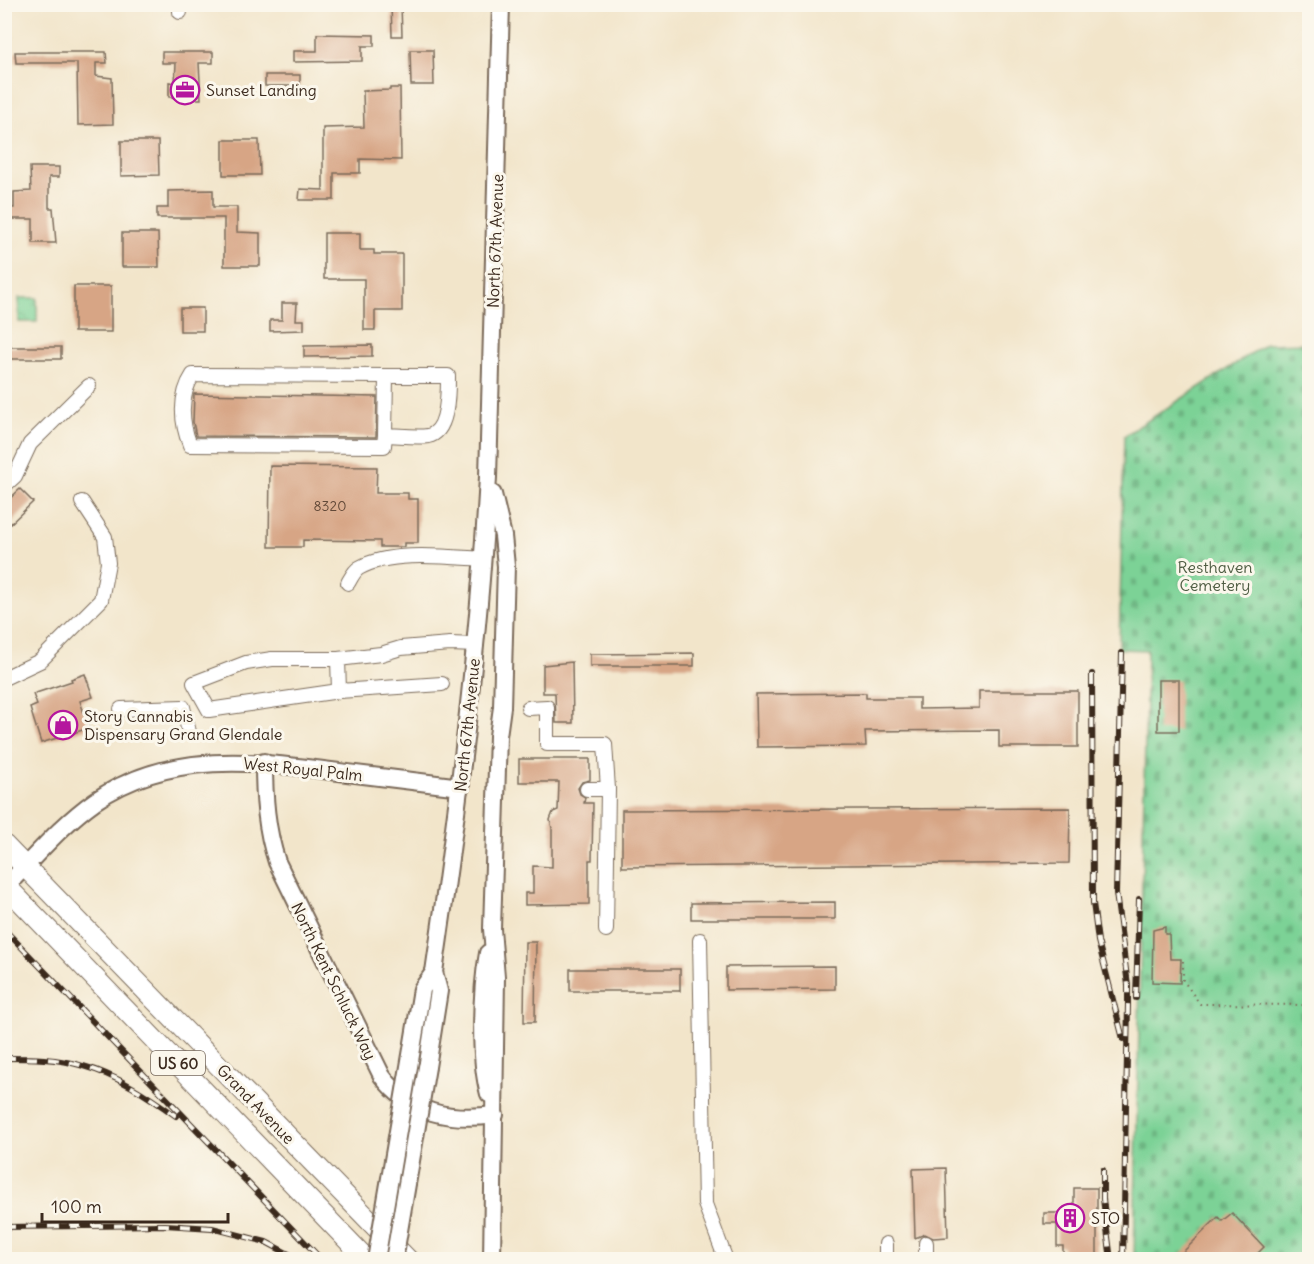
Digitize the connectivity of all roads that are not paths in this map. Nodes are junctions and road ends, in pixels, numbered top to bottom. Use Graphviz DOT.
graph roads {
  1 [pos="501,4"];
  2 [pos="386,376"];
  3 [pos="89,386"];
  4 [pos="385,435"];
  5 [pos="488,477"];
  6 [pos="4,486"];
  7 [pos="82,502"];
  8 [pos="483,559"];
  9 [pos="348,583"];
  10 [pos="476,645"];
  11 [pos="338,659"];
  12 [pos="4,678"];
  13 [pos="442,684"];
  14 [pos="339,691"];
  15 [pos="528,708"];
  16 [pos="122,709"];
  17 [pos="189,732"];
  18 [pos="264,762"];
  19 [pos="461,787"];
  20 [pos="587,789"];
  21 [pos="608,789"];
  22 [pos="4,845"];
  23 [pos="26,867"];
  24 [pos="5,885"];
  25 [pos="606,930"];
  26 [pos="700,940"];
  27 [pos="434,972"];
  28 [pos="495,1115"];
  29 [pos="926,1243"];
  30 [pos="886,1244"];
  31 [pos="367,1260"];
  32 [pos="376,1260"];
  33 [pos="394,1260"];
  34 [pos="408,1260"];
  35 [pos="492,1260"];
  36 [pos="726,1260"];
  37 [pos="886,1260"];
  38 [pos="926,1260"];
  1 -- 5 [label="main road, North 67th Avenue"];
  2 -- 4 [label="lane"];
  2 -- 4 [label="lane"];
  2 -- 4 [label="lane"];
  3 -- 6 [label="lane"];
  5 -- 8 [label="main road, North 67th Avenue"];
  5 -- 28 [label="main road, North 67th Avenue"];
  7 -- 12 [label="lane"];
  8 -- 9 [label="lane"];
  8 -- 10 [label="main road, North 67th Avenue"];
  10 -- 11 [label="lane"];
  10 -- 19 [label="main road, North 67th Avenue"];
  11 -- 14 [label="lane"];
  11 -- 14 [label="lane"];
  13 -- 14 [label="lane"];
  15 -- 21 [label="lane"];
  16 -- 17 [label="lane"];
  18 -- 19 [label="main road, West Royal Palm"];
  18 -- 23 [label="main road, West Royal Palm"];
  18 -- 28 [label="main road, North Kent Schluck Way"];
  19 -- 27 [label="main road, North 67th Avenue"];
  20 -- 21 [label="lane"];
  21 -- 25 [label="lane"];
  22 -- 23 [label="highway, Grand Avenue / US 60"];
  23 -- 24 [label="main road, West Royal Palm"];
  23 -- 34 [label="highway, Grand Avenue / US 60"];
  24 -- 31 [label="highway, Grand Avenue / US 60"];
  26 -- 36 [label="lane"];
  27 -- 32 [label="main road, North 67th Avenue, bridge"];
  27 -- 33 [label="main road, North 67th Avenue, bridge"];
  28 -- 35 [label="main road, North 67th Avenue"];
  29 -- 38 [label="lane"];
  30 -- 37 [label="lane"];
}
